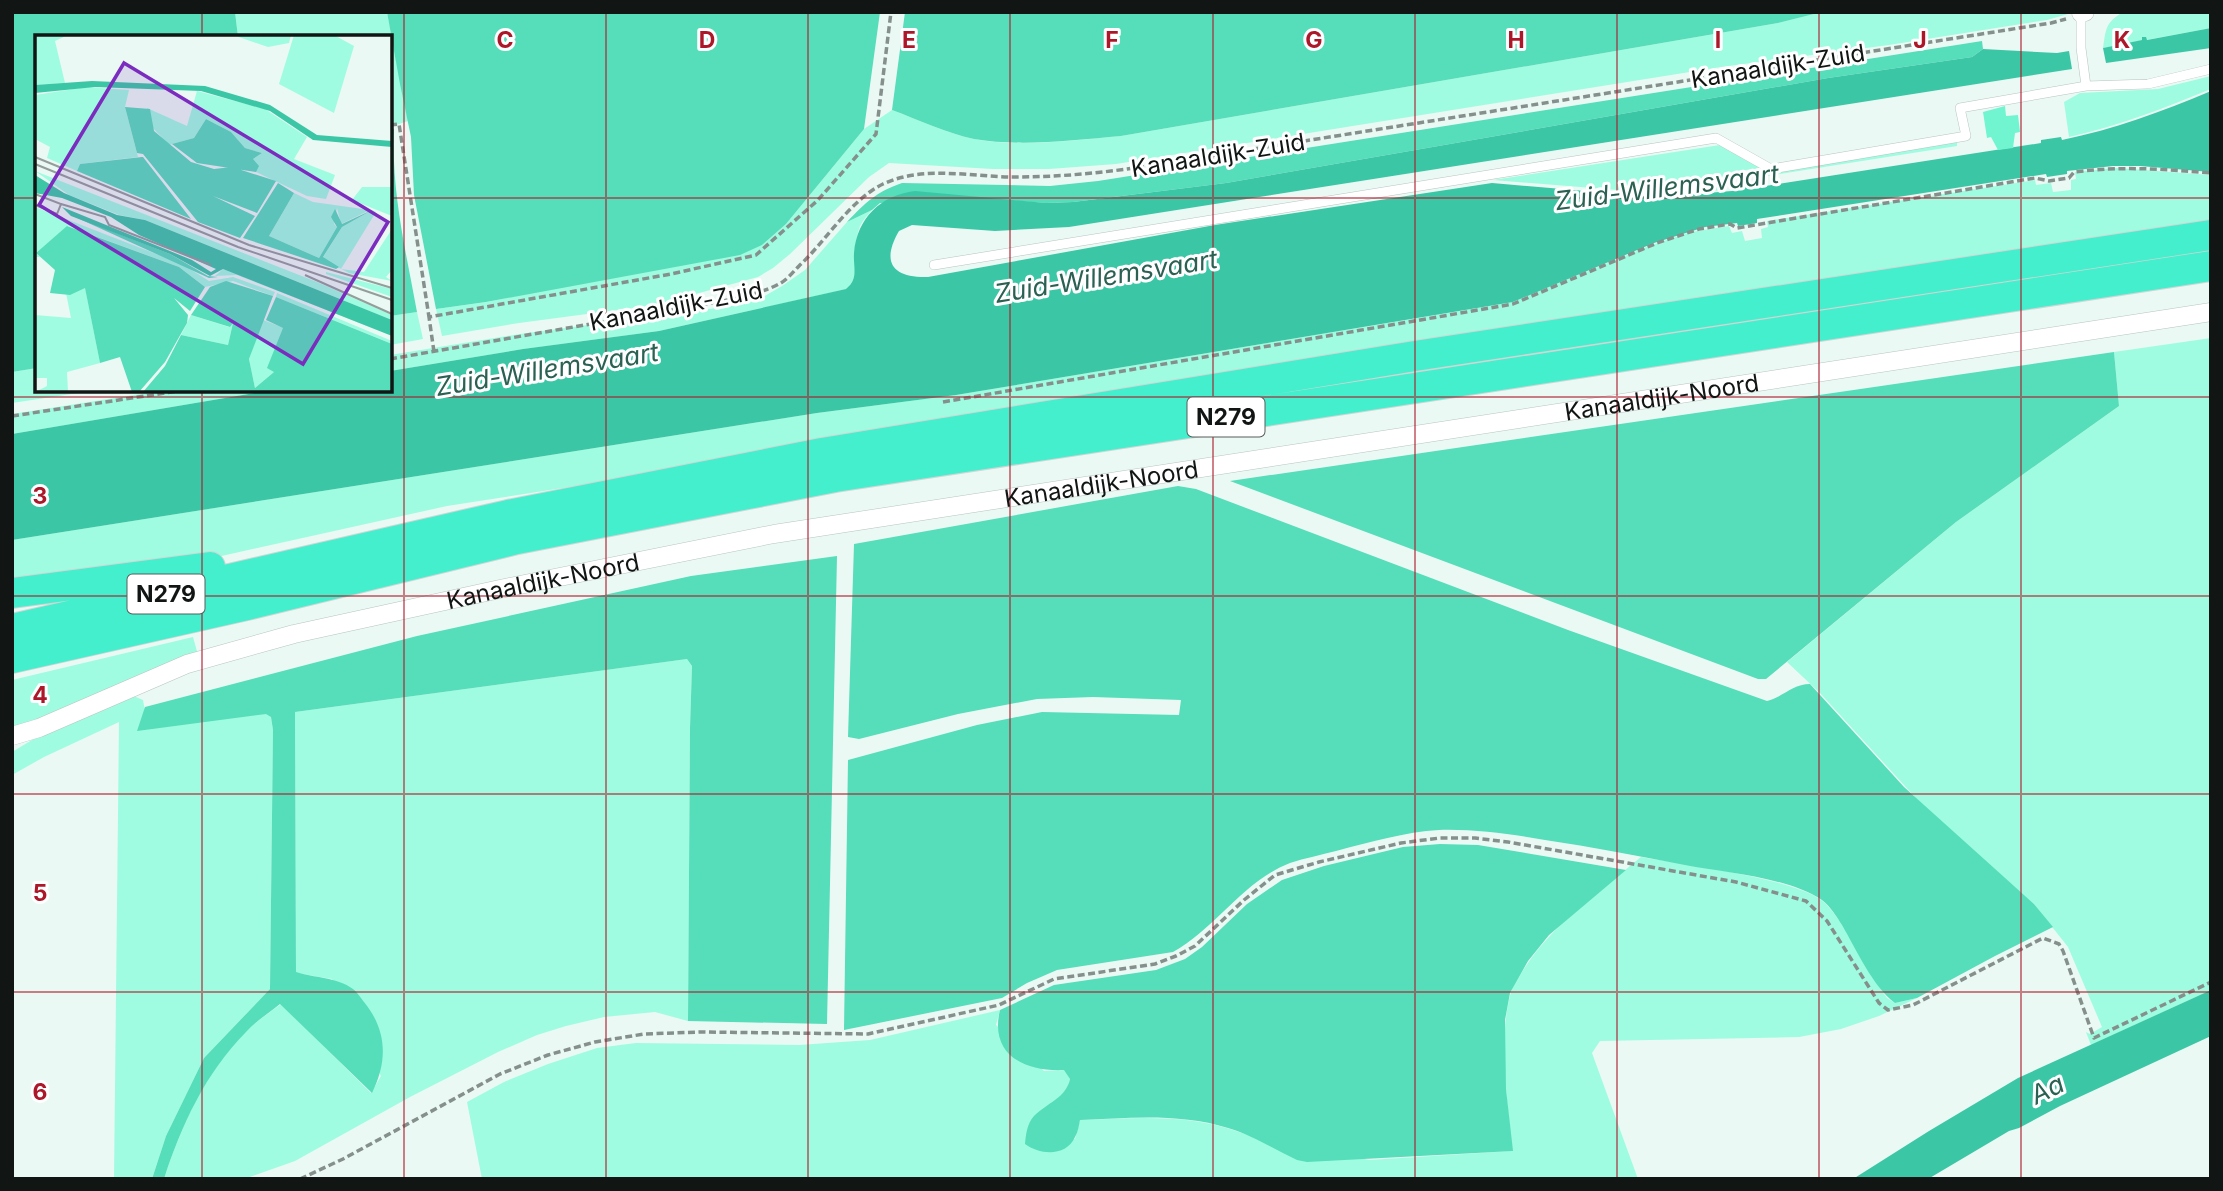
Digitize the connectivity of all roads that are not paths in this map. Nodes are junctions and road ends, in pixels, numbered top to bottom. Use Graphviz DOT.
graph roads {
  1 [pos="2083,13"];
  2 [pos="2211,69"];
  3 [pos="2086,86"];
  4 [pos="2211,235"];
  5 [pos="934,265"];
  6 [pos="2211,266"];
  7 [pos="2211,312"];
  8 [pos="319,558"];
  9 [pos="12,593"];
  10 [pos="12,629"];
  11 [pos="12,658"];
  12 [pos="12,736"];
  1 -- 3 [label="lane"];
  2 -- 3 [label="lane"];
  3 -- 5 [label="lane"];
  4 -- 8 [label="highway, N279"];
  6 -- 11 [label="highway, Kanaaldijk-Noord / N279"];
  7 -- 12 [label="street, Kanaaldijk-Noord"];
  8 -- 9 [label="highway, N279"];
  8 -- 10 [label="highway, N279"];
}
